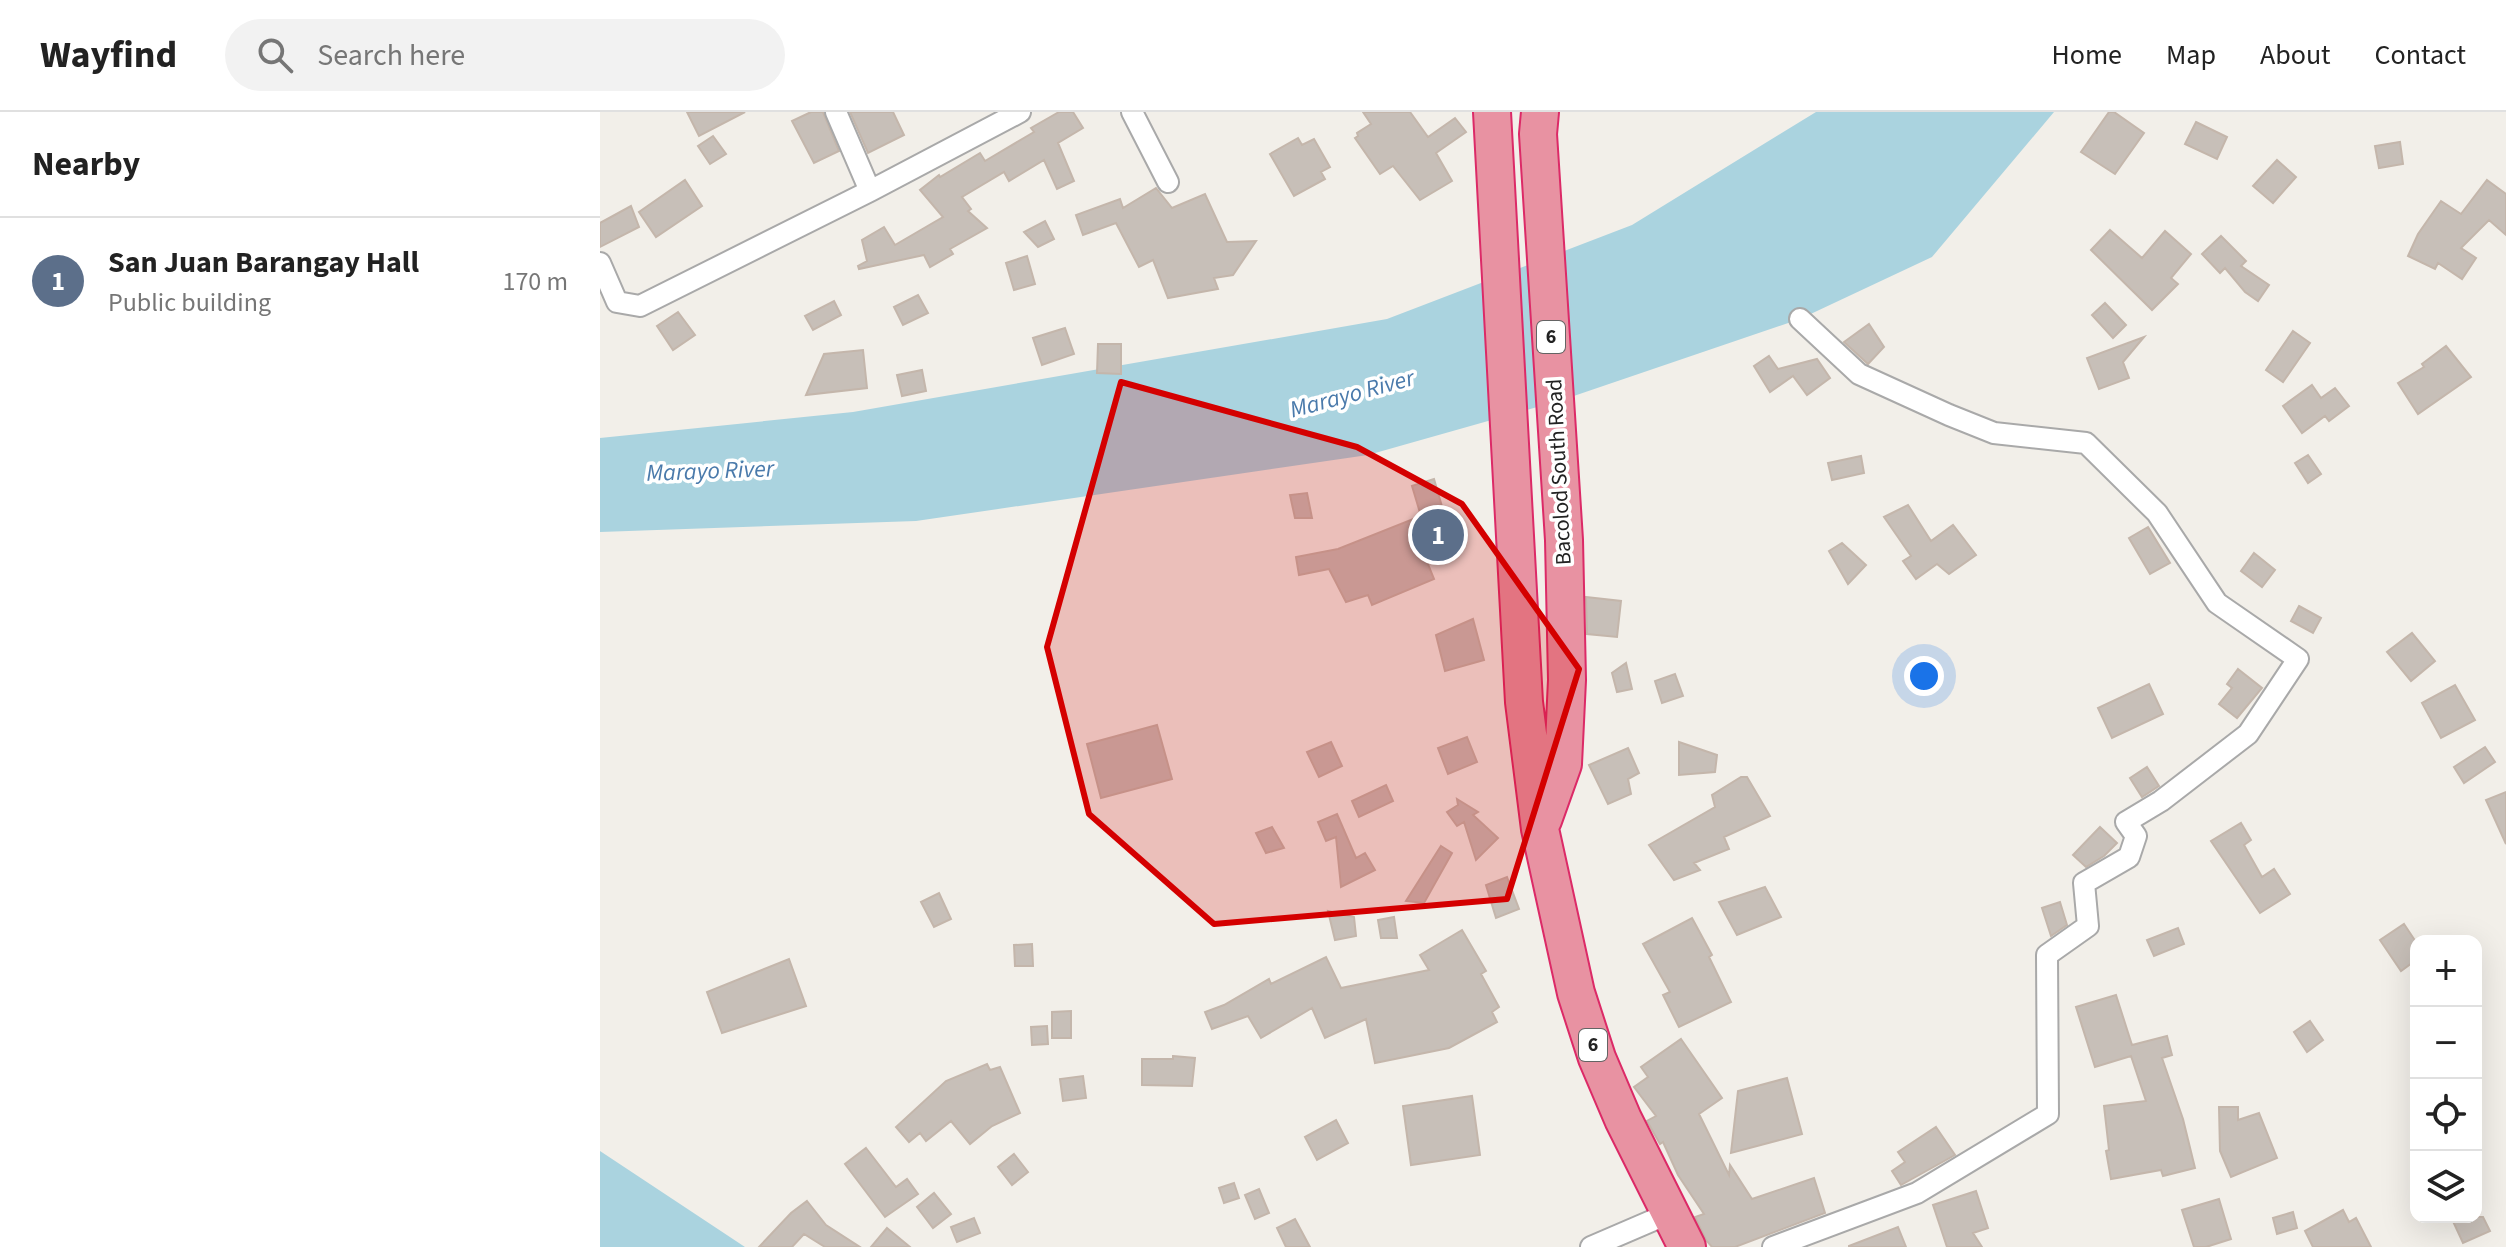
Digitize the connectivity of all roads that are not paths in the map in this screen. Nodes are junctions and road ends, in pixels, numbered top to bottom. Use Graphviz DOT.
graph roads {
  1 [pos="836,112"];
  2 [pos="1020,112"];
  3 [pos="1132,112"];
  4 [pos="1492,116"];
  5 [pos="1539,123"];
  6 [pos="1168,182"];
  7 [pos="870,191"];
  8 [pos="600,263"];
  9 [pos="1800,319"];
  10 [pos="1540,829"];
  11 [pos="1670,1213"];
  12 [pos="1591,1247"];
  13 [pos="1687,1247"];
  14 [pos="1773,1247"];
  1 -- 7 [label="street"];
  2 -- 7 [label="street"];
  3 -- 6 [label="street"];
  4 -- 10 [label="highway, Bacolod South Road / 6"];
  5 -- 10 [label="highway, Bacolod South Road / 6"];
  7 -- 8 [label="street"];
  9 -- 14 [label="street"];
  10 -- 11 [label="highway, Bacolod South Road / 6"];
  11 -- 12 [label="street"];
  11 -- 13 [label="highway, Bacolod South Road / 6"];
}
